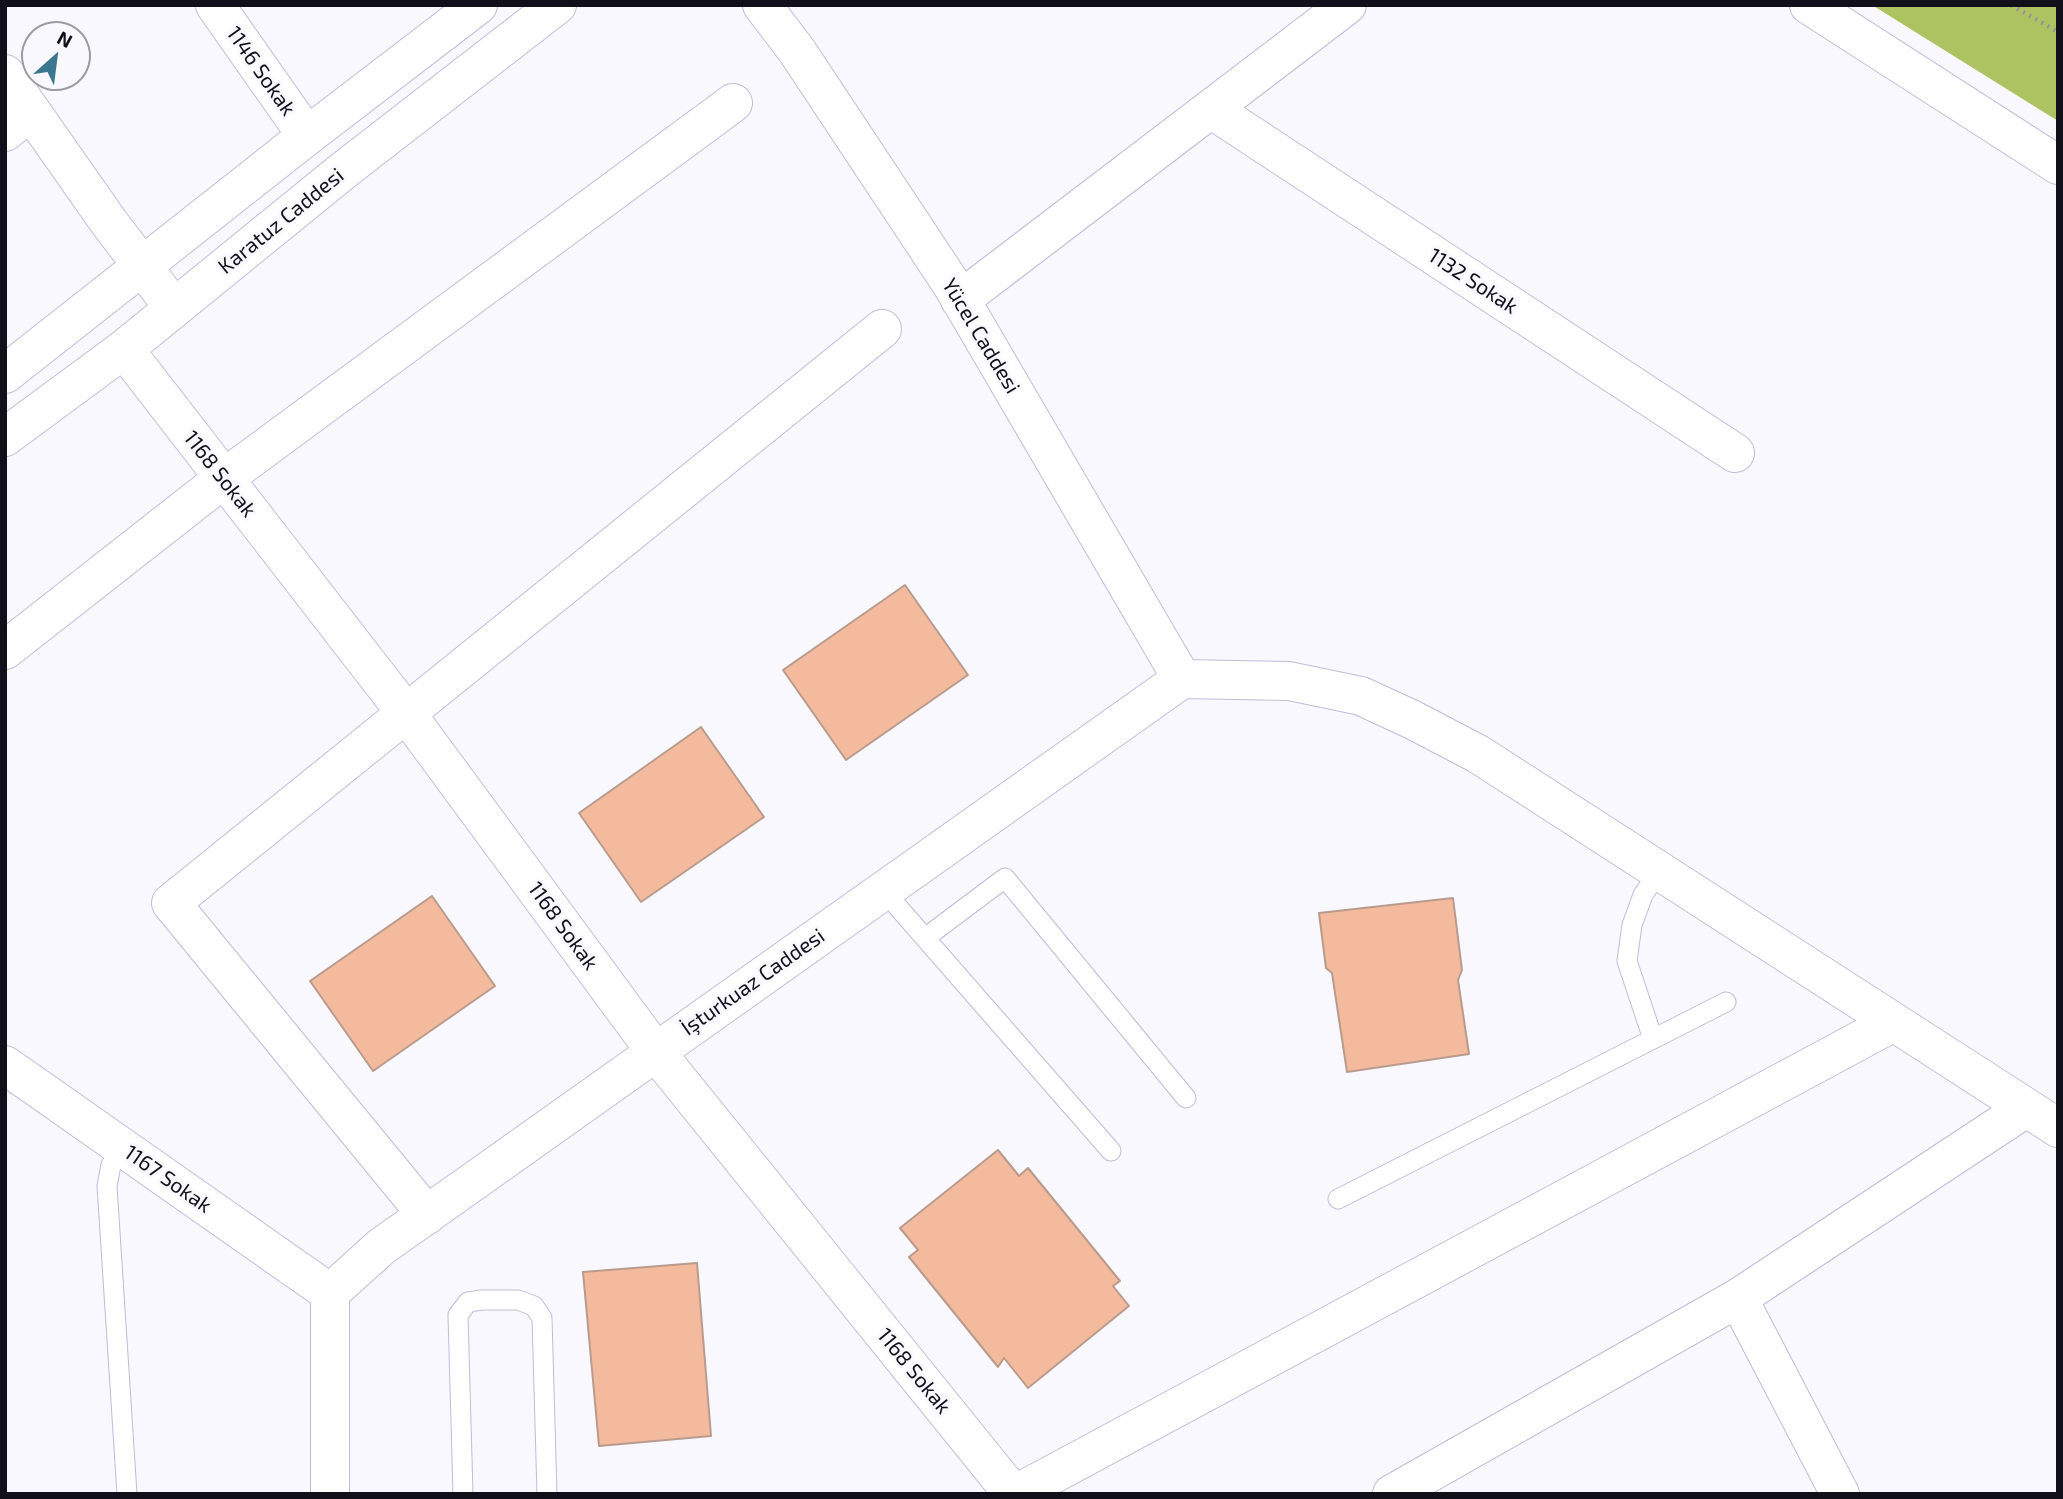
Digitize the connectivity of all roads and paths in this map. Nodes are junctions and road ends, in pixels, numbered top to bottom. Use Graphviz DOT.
graph roads {
  1 [pos="215,5"];
  2 [pos="478,5"];
  3 [pos="557,5"];
  4 [pos="762,5"];
  5 [pos="1347,5"];
  6 [pos="1809,5"];
  7 [pos="2011,5"];
  8 [pos="2058,32"];
  9 [pos="5,74"];
  10 [pos="733,103"];
  11 [pos="1210,109"];
  12 [pos="18,122"];
  13 [pos="307,136"];
  14 [pos="2058,165"];
  15 [pos="141,266"];
  16 [pos="960,300"];
  17 [pos="174,309"];
  18 [pos="882,329"];
  19 [pos="124,349"];
  20 [pos="5,374"];
  21 [pos="5,437"];
  22 [pos="1735,453"];
  23 [pos="223,479"];
  24 [pos="5,650"];
  25 [pos="1182,679"];
  26 [pos="406,712"];
  27 [pos="1659,871"];
  28 [pos="887,888"];
  29 [pos="925,938"];
  30 [pos="1726,1002"];
  31 [pos="1892,1023"];
  32 [pos="1653,1039"];
  33 [pos="654,1051"];
  34 [pos="5,1065"];
  35 [pos="1186,1098"];
  36 [pos="2026,1108"];
  37 [pos="2058,1128"];
  38 [pos="123,1147"];
  39 [pos="1111,1151"];
  40 [pos="1338,1199"];
  41 [pos="427,1215"];
  42 [pos="330,1293"];
  43 [pos="1738,1298"];
  44 [pos="127,1494"];
  45 [pos="330,1494"];
  46 [pos="463,1494"];
  47 [pos="547,1494"];
  48 [pos="1015,1494"];
  49 [pos="1392,1494"];
  50 [pos="1840,1494"];
  1 -- 13 [label="street, 1146 Sokak"];
  2 -- 13 [label="street"];
  3 -- 17 [label="street, Karatuz Caddesi"];
  4 -- 16 [label="street, Yücel Caddesi"];
  5 -- 11 [label="street"];
  6 -- 14 [label="street"];
  7 -- 8 [label="path"];
  9 -- 12 [label="street"];
  10 -- 23 [label="street"];
  11 -- 16 [label="street"];
  11 -- 22 [label="street, 1132 Sokak"];
  12 -- 15 [label="street"];
  13 -- 15 [label="street"];
  15 -- 17 [label="street"];
  15 -- 20 [label="street"];
  16 -- 25 [label="street, Yücel Caddesi"];
  17 -- 19 [label="street, Karatuz Caddesi"];
  18 -- 26 [label="street"];
  19 -- 21 [label="street, Karatuz Caddesi"];
  19 -- 23 [label="street, 1168 Sokak"];
  23 -- 24 [label="street"];
  23 -- 26 [label="street, 1168 Sokak"];
  25 -- 27 [label="street"];
  25 -- 28 [label="street, İşturkuaz Caddesi"];
  26 -- 33 [label="street, 1168 Sokak"];
  26 -- 41 [label="street"];
  27 -- 31 [label="street"];
  27 -- 32 [label="lane"];
  28 -- 29 [label="lane"];
  28 -- 33 [label="street, İşturkuaz Caddesi"];
  29 -- 35 [label="lane"];
  29 -- 39 [label="lane"];
  30 -- 32 [label="lane"];
  31 -- 36 [label="street"];
  31 -- 48 [label="street"];
  32 -- 40 [label="lane"];
  33 -- 41 [label="street, İşturkuaz Caddesi"];
  33 -- 48 [label="street, 1168 Sokak"];
  34 -- 38 [label="street, 1167 Sokak"];
  36 -- 37 [label="street"];
  36 -- 43 [label="street"];
  38 -- 42 [label="street, 1167 Sokak"];
  38 -- 44 [label="lane"];
  41 -- 42 [label="street, İşturkuaz Caddesi"];
  42 -- 45 [label="street"];
  43 -- 49 [label="street"];
  43 -- 50 [label="street"];
  46 -- 47 [label="lane"];
}
